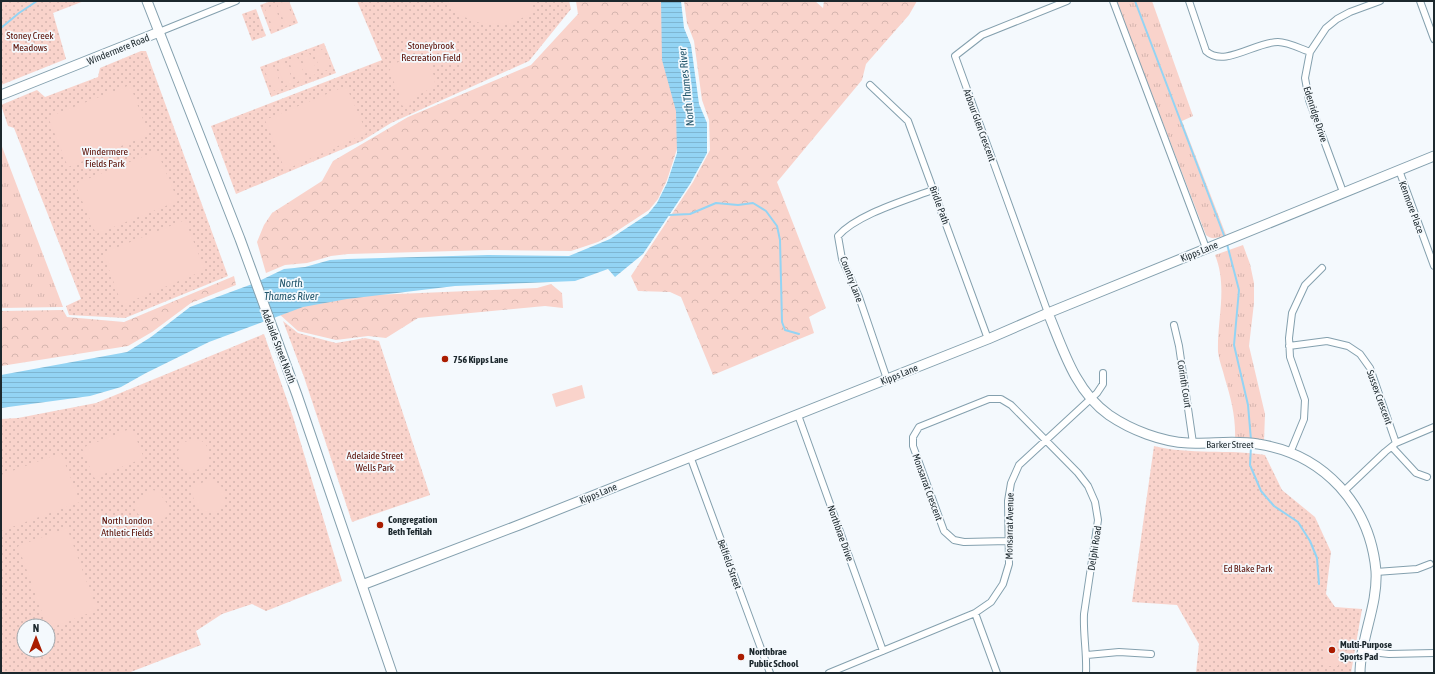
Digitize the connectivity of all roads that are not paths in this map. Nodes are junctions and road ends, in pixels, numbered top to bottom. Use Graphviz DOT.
graph roads {
  1 [pos="147,1"];
  2 [pos="236,1"];
  3 [pos="1067,1"];
  4 [pos="1113,1"];
  5 [pos="1189,1"];
  6 [pos="1380,1"];
  7 [pos="1420,1"];
  8 [pos="159,32"];
  9 [pos="1434,38"];
  10 [pos="1310,52"];
  11 [pos="870,85"];
  12 [pos="1,96"];
  13 [pos="1434,156"];
  14 [pos="1399,170"];
  15 [pos="934,189"];
  16 [pos="1343,192"];
  17 [pos="1206,248"];
  18 [pos="1434,266"];
  19 [pos="1322,268"];
  20 [pos="1048,313"];
  21 [pos="1174,325"];
  22 [pos="988,339"];
  23 [pos="1290,346"];
  24 [pos="1103,373"];
  25 [pos="888,379"];
  26 [pos="1092,398"];
  27 [pos="798,415"];
  28 [pos="1434,427"];
  29 [pos="1045,439"];
  30 [pos="1193,443"];
  31 [pos="1394,445"];
  32 [pos="1290,453"];
  33 [pos="690,456"];
  34 [pos="1427,477"];
  35 [pos="1344,491"];
  36 [pos="1009,541"];
  37 [pos="1430,564"];
  38 [pos="1376,572"];
  39 [pos="362,584"];
  40 [pos="975,613"];
  41 [pos="883,651"];
  42 [pos="1363,651"];
  43 [pos="1434,653"];
  44 [pos="1151,654"];
  45 [pos="1087,655"];
  46 [pos="392,673"];
  47 [pos="770,673"];
  48 [pos="829,673"];
  49 [pos="997,673"];
  50 [pos="1086,673"];
  51 [pos="1360,673"];
  1 -- 8 [label="street, Adelaide Street North"];
  2 -- 8 [label="street, Windermere Road"];
  3 -- 20 [label="street, Arbour Glen Crescent"];
  4 -- 17 [label="street"];
  5 -- 10 [label="street"];
  6 -- 10 [label="street, Edenridge Drive"];
  7 -- 9 [label="street"];
  8 -- 12 [label="street, Windermere Road"];
  8 -- 39 [label="street, Adelaide Street North"];
  10 -- 16 [label="street, Edenridge Drive"];
  11 -- 15 [label="street, Bridle Path"];
  13 -- 14 [label="street, Kipps Lane"];
  14 -- 16 [label="street, Kipps Lane"];
  14 -- 18 [label="street, Kenmore Place"];
  15 -- 22 [label="street, Bridle Path"];
  15 -- 25 [label="street, Country Lane"];
  16 -- 17 [label="street, Kipps Lane"];
  17 -- 20 [label="street, Kipps Lane"];
  19 -- 23 [label="street"];
  20 -- 22 [label="street, Kipps Lane"];
  20 -- 26 [label="street, Barker Street"];
  21 -- 30 [label="street, Corinth Court"];
  22 -- 25 [label="street, Kipps Lane"];
  23 -- 31 [label="street, Sussex Crescent"];
  23 -- 32 [label="street"];
  24 -- 26 [label="street, Monsarrat Avenue"];
  25 -- 27 [label="street, Kipps Lane"];
  26 -- 29 [label="street, Monsarrat Avenue"];
  26 -- 30 [label="street, Barker Street"];
  27 -- 33 [label="street, Kipps Lane"];
  27 -- 41 [label="street, Northbrae Drive"];
  28 -- 31 [label="street"];
  29 -- 36 [label="street, Monsarrat Avenue"];
  29 -- 36 [label="street, Monsarrat Crescent"];
  29 -- 45 [label="street, Delphi Road"];
  30 -- 32 [label="street, Barker Street"];
  31 -- 34 [label="street"];
  31 -- 35 [label="street"];
  32 -- 35 [label="street, Barker Street"];
  33 -- 39 [label="street, Kipps Lane"];
  33 -- 47 [label="street, Belfield Street"];
  35 -- 38 [label="street, Barker Street"];
  36 -- 40 [label="street, Monsarrat Avenue"];
  37 -- 38 [label="street"];
  38 -- 42 [label="street, Barker Street"];
  39 -- 46 [label="street, Adelaide Street North"];
  40 -- 41 [label="street, Monsarrat Avenue"];
  40 -- 49 [label="street"];
  41 -- 48 [label="street, Monsarrat Avenue"];
  42 -- 43 [label="street"];
  42 -- 51 [label="street, Barker Street"];
  44 -- 45 [label="street"];
  45 -- 50 [label="street, Delphi Road"];
}
